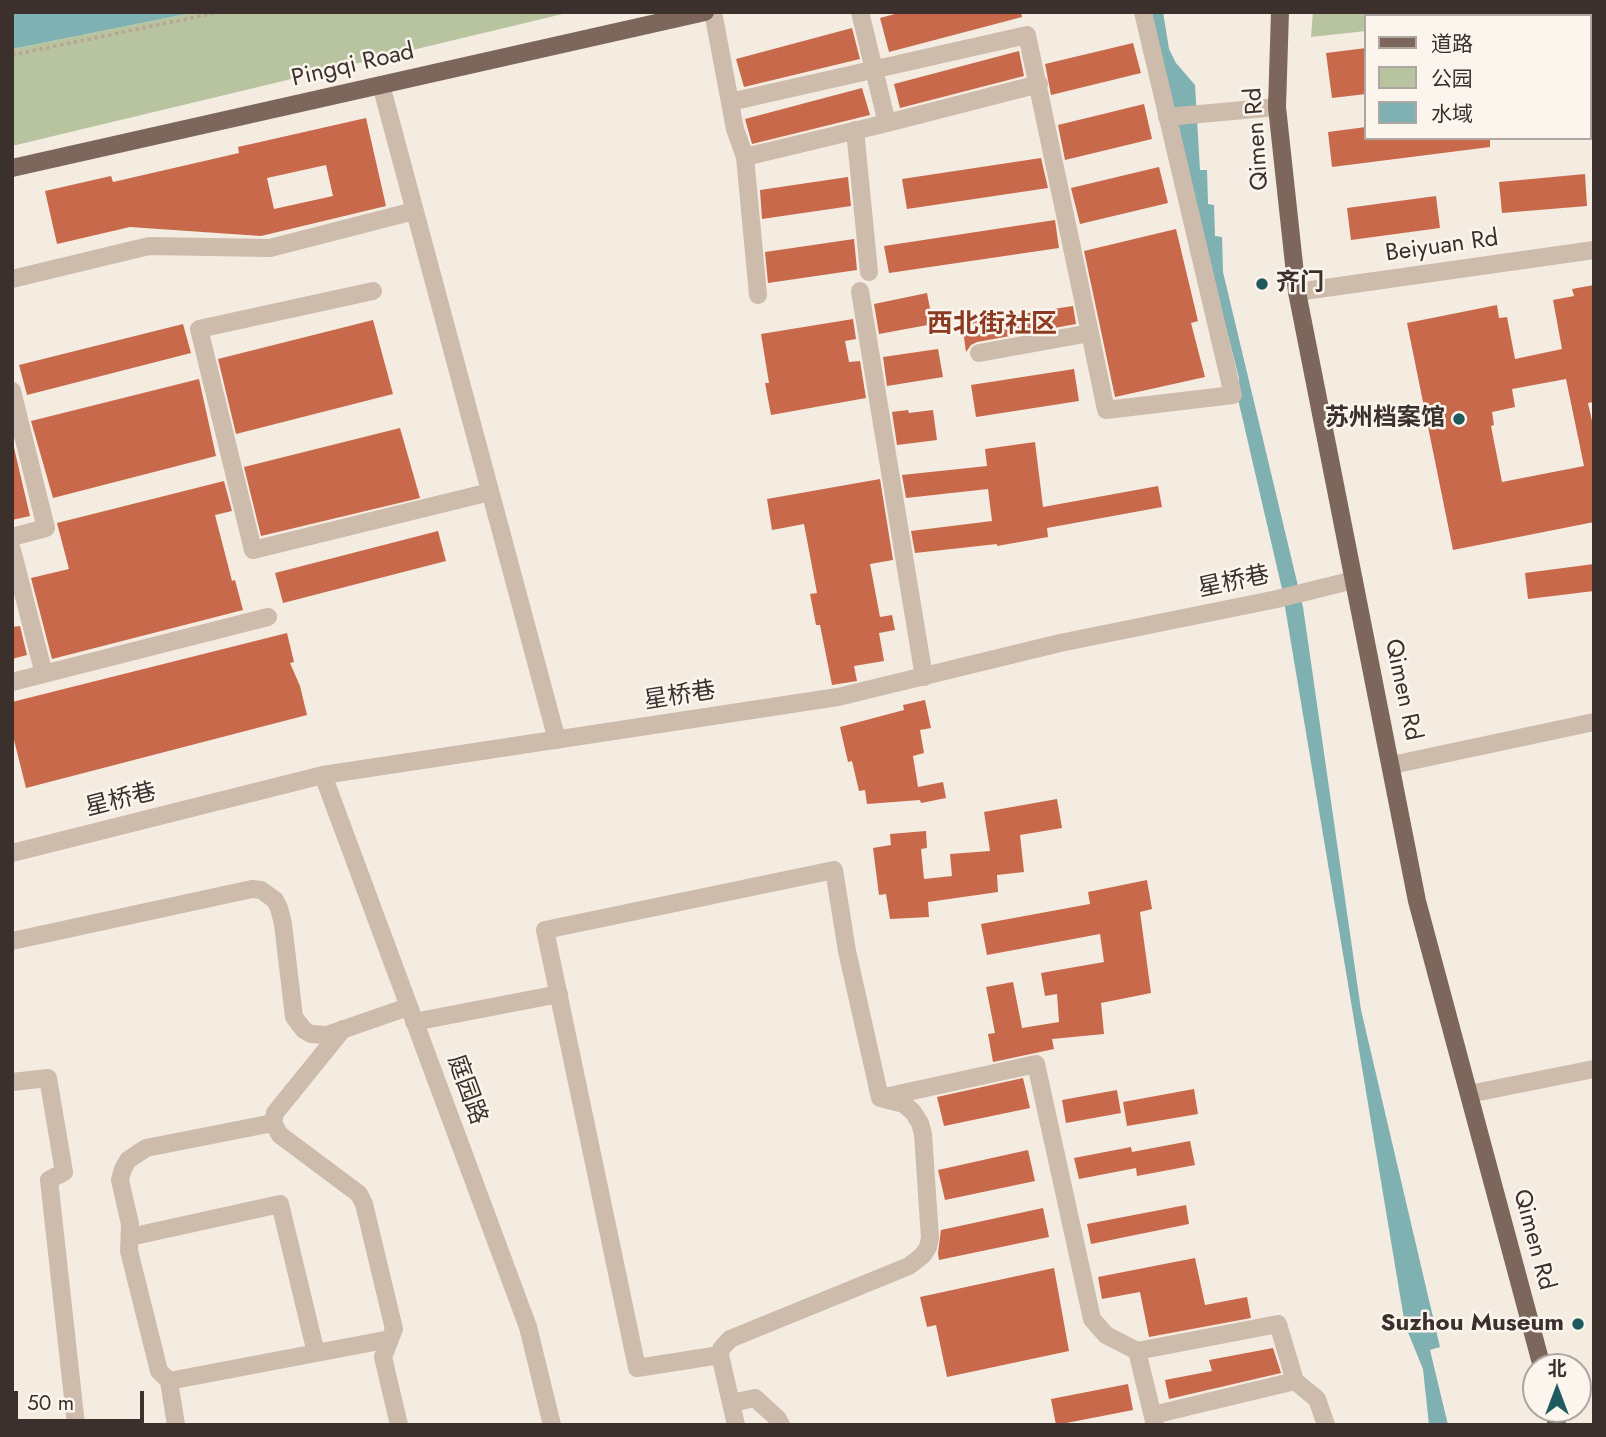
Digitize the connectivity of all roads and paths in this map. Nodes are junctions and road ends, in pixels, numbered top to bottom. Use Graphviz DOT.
graph roads {
  1 [pos="219,12"];
  2 [pos="705,12"];
  3 [pos="713,12"];
  4 [pos="860,12"];
  5 [pos="1143,12"];
  6 [pos="1280,12"];
  7 [pos="12,54"];
  8 [pos="874,69"];
  9 [pos="1039,84"];
  10 [pos="380,85"];
  11 [pos="730,102"];
  12 [pos="1277,107"];
  13 [pos="1169,117"];
  14 [pos="887,123"];
  15 [pos="855,130"];
  16 [pos="745,157"];
  17 [pos="12,168"];
  18 [pos="414,211"];
  19 [pos="1594,250"];
  20 [pos="869,272"];
  21 [pos="12,279"];
  22 [pos="860,290"];
  23 [pos="373,291"];
  24 [pos="1297,292"];
  25 [pos="758,295"];
  26 [pos="1090,333"];
  27 [pos="979,353"];
  28 [pos="12,391"];
  29 [pos="490,492"];
  30 [pos="12,537"];
  31 [pos="12,550"];
  32 [pos="1354,580"];
  33 [pos="268,617"];
  34 [pos="44,674"];
  35 [pos="924,677"];
  36 [pos="12,682"];
  37 [pos="1594,722"];
  38 [pos="557,740"];
  39 [pos="1392,765"];
  40 [pos="323,775"];
  41 [pos="12,853"];
  42 [pos="12,941"];
  43 [pos="559,994"];
  44 [pos="411,1014"];
  45 [pos="343,1029"];
  46 [pos="1594,1069"];
  47 [pos="12,1082"];
  48 [pos="1469,1094"];
  49 [pos="880,1098"];
  50 [pos="272,1123"];
  51 [pos="130,1237"];
  52 [pos="390,1339"];
  53 [pos="1137,1351"];
  54 [pos="316,1353"];
  55 [pos="1538,1353"];
  56 [pos="720,1355"];
  57 [pos="164,1376"];
  58 [pos="1295,1381"];
  59 [pos="731,1403"];
  60 [pos="1154,1420"];
  61 [pos="76,1425"];
  62 [pos="176,1425"];
  63 [pos="399,1425"];
  64 [pos="552,1425"];
  65 [pos="736,1425"];
  66 [pos="781,1425"];
  67 [pos="1326,1425"];
  1 -- 7 [label="path"];
  2 -- 10 [label="main road, Pingqi Road"];
  3 -- 11 [label="street"];
  4 -- 8 [label="street"];
  5 -- 13 [label="street"];
  6 -- 12 [label="main road, Qimen Rd"];
  8 -- 9 [label="street"];
  8 -- 11 [label="street"];
  8 -- 14 [label="street"];
  9 -- 14 [label="street"];
  9 -- 26 [label="street"];
  10 -- 17 [label="main road, Pingqi Road"];
  10 -- 18 [label="street"];
  11 -- 16 [label="street"];
  12 -- 13 [label="street"];
  12 -- 24 [label="main road, Qimen Rd"];
  13 -- 26 [label="street"];
  14 -- 15 [label="street"];
  15 -- 16 [label="street"];
  15 -- 20 [label="street"];
  16 -- 25 [label="street"];
  18 -- 21 [label="street"];
  18 -- 29 [label="street"];
  19 -- 24 [label="street, Beiyuan Rd"];
  22 -- 35 [label="street"];
  23 -- 29 [label="street"];
  24 -- 32 [label="main road, Qimen Rd"];
  26 -- 27 [label="street"];
  28 -- 30 [label="street"];
  29 -- 38 [label="street"];
  31 -- 34 [label="street"];
  32 -- 35 [label="street, 星桥巷"];
  32 -- 39 [label="main road, Qimen Rd"];
  33 -- 34 [label="street"];
  34 -- 36 [label="street"];
  35 -- 38 [label="street, 星桥巷"];
  37 -- 39 [label="street"];
  38 -- 40 [label="street, 星桥巷"];
  39 -- 48 [label="main road, Qimen Rd"];
  40 -- 41 [label="street, 星桥巷"];
  40 -- 44 [label="street, 庭园路"];
  42 -- 45 [label="street"];
  43 -- 44 [label="street"];
  43 -- 49 [label="street"];
  43 -- 56 [label="street"];
  44 -- 45 [label="street"];
  44 -- 64 [label="street, 庭园路"];
  45 -- 50 [label="street"];
  46 -- 48 [label="street"];
  47 -- 61 [label="street"];
  48 -- 55 [label="main road, Qimen Rd"];
  49 -- 53 [label="street"];
  49 -- 56 [label="street"];
  50 -- 51 [label="street"];
  50 -- 52 [label="street"];
  51 -- 54 [label="street"];
  51 -- 57 [label="street"];
  52 -- 54 [label="street"];
  52 -- 63 [label="street"];
  53 -- 58 [label="street"];
  53 -- 60 [label="street"];
  54 -- 57 [label="street"];
  56 -- 59 [label="street"];
  57 -- 62 [label="street"];
  58 -- 60 [label="street"];
  58 -- 67 [label="street"];
  59 -- 65 [label="street"];
  59 -- 66 [label="street"];
}
